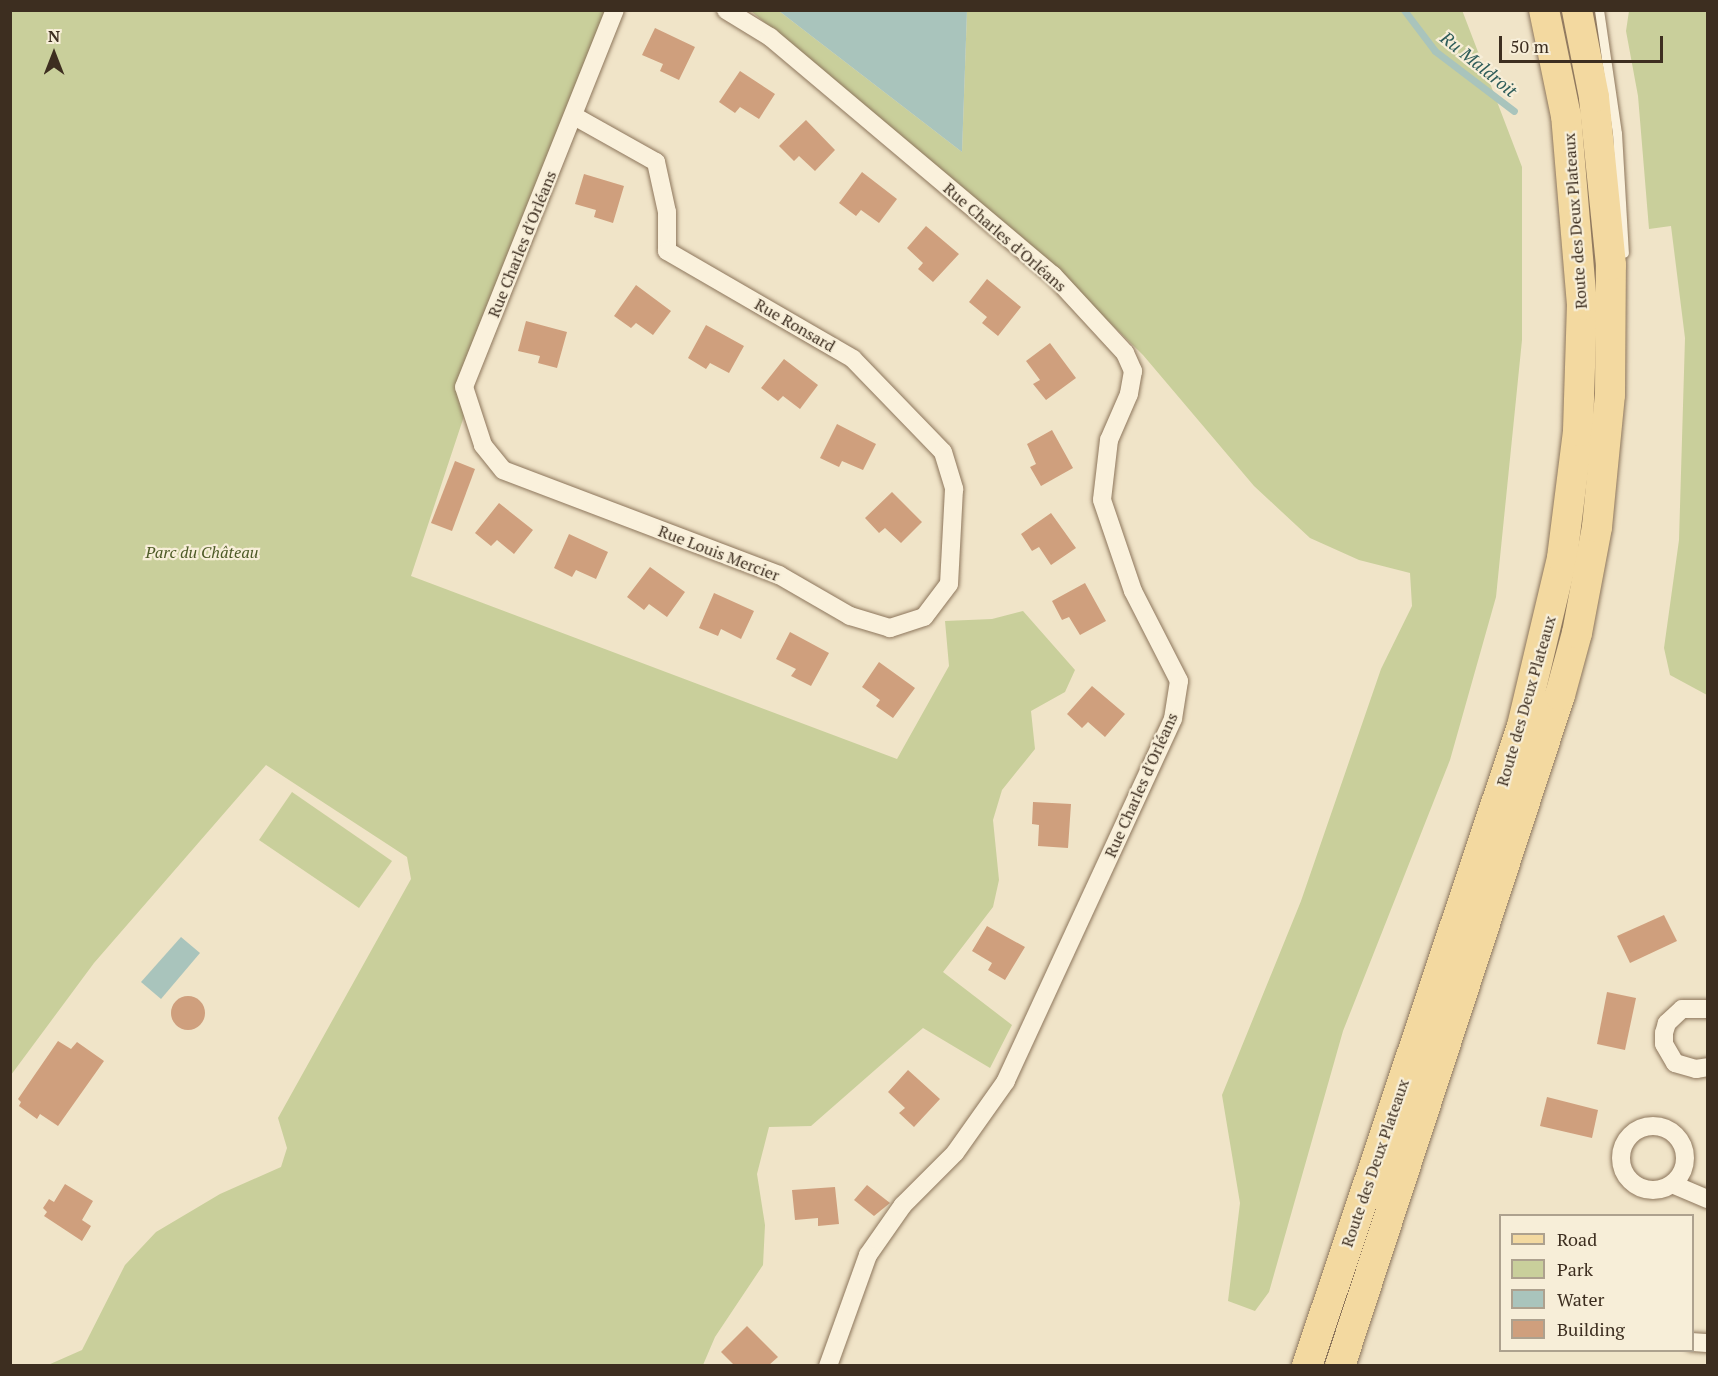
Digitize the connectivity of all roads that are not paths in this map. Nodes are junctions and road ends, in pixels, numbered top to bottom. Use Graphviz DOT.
graph roads {
  1 [pos="615,10"];
  2 [pos="726,10"];
  3 [pos="1544,10"];
  4 [pos="1576,10"];
  5 [pos="1599,10"];
  6 [pos="574,116"];
  7 [pos="1624,269"];
  8 [pos="483,445"];
  9 [pos="949,585"];
  10 [pos="1707,1009"];
  11 [pos="1707,1067"];
  12 [pos="1672,1184"];
  13 [pos="1707,1199"];
  14 [pos="828,1365"];
  15 [pos="1307,1365"];
  16 [pos="1340,1365"];
  1 -- 6 [label="street, Rue Charles d'Orléans"];
  2 -- 14 [label="street, Rue Charles d'Orléans"];
  3 -- 15 [label="main road, Route des Deux Plateaux"];
  4 -- 16 [label="main road, Route des Deux Plateaux"];
  5 -- 7 [label="lane"];
  6 -- 8 [label="street, Rue Charles d'Orléans"];
  6 -- 9 [label="street, Rue Ronsard"];
  8 -- 9 [label="street, Rue Louis Mercier"];
  10 -- 11 [label="street"];
  12 -- 13 [label="street"];
}
